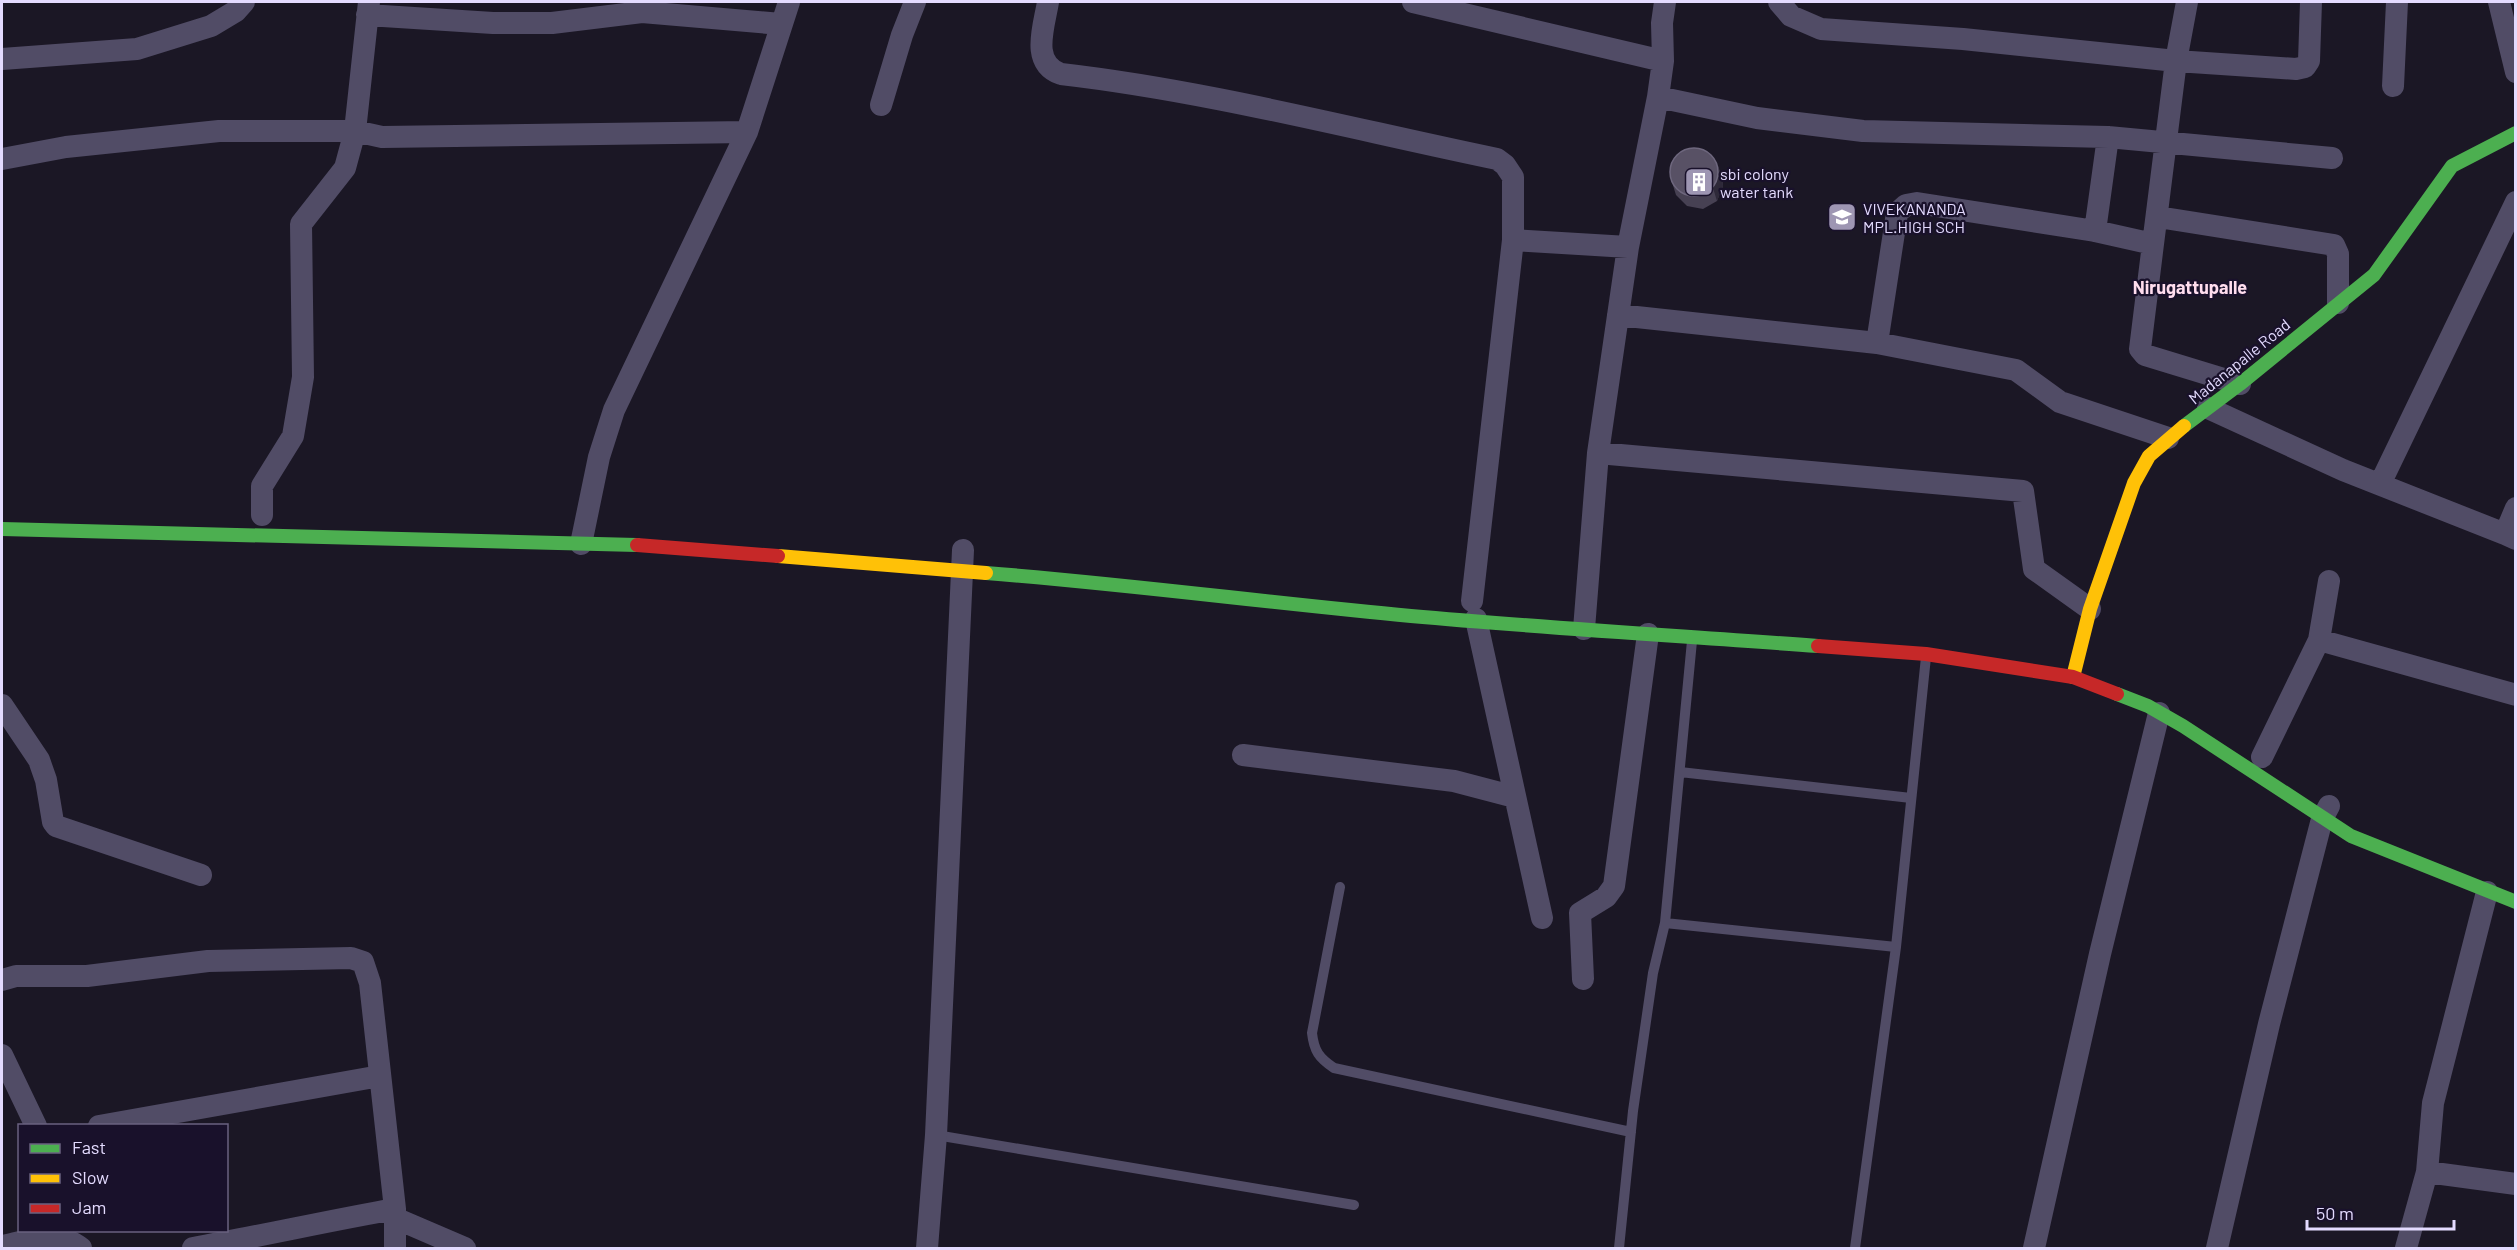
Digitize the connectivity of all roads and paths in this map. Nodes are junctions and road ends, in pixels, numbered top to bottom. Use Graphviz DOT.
graph roads {
  1 [pos="244,2"];
  2 [pos="789,2"];
  3 [pos="915,2"];
  4 [pos="1048,2"];
  5 [pos="1413,2"];
  6 [pos="1665,2"];
  7 [pos="1779,2"];
  8 [pos="2187,2"];
  9 [pos="2311,2"];
  10 [pos="2397,2"];
  11 [pos="2499,2"];
  12 [pos="368,8"];
  13 [pos="781,24"];
  14 [pos="2,58"];
  15 [pos="1663,61"];
  16 [pos="2176,61"];
  17 [pos="2516,72"];
  18 [pos="2393,86"];
  19 [pos="1658,97"];
  20 [pos="881,105"];
  21 [pos="355,131"];
  22 [pos="747,132"];
  23 [pos="2516,133"];
  24 [pos="2108,137"];
  25 [pos="2164,142"];
  26 [pos="2332,158"];
  27 [pos="2,159"];
  28 [pos="2516,202"];
  29 [pos="2158,217"];
  30 [pos="2095,231"];
  31 [pos="1513,240"];
  32 [pos="2153,244"];
  33 [pos="1628,246"];
  34 [pos="2338,303"];
  35 [pos="1618,315"];
  36 [pos="1876,343"];
  37 [pos="2240,384"];
  38 [pos="2208,408"];
  39 [pos="2168,438"];
  40 [pos="1598,453"];
  41 [pos="2380,484"];
  42 [pos="2516,508"];
  43 [pos="262,515"];
  44 [pos="2,529"];
  45 [pos="585,529"];
  46 [pos="2510,536"];
  47 [pos="963,555"];
  48 [pos="2329,581"];
  49 [pos="1472,605"];
  50 [pos="2090,609"];
  51 [pos="1584,613"];
  52 [pos="1648,634"];
  53 [pos="1693,637"];
  54 [pos="2319,640"];
  55 [pos="1926,654"];
  56 [pos="2073,677"];
  57 [pos="2516,695"];
  58 [pos="2,705"];
  59 [pos="2159,713"];
  60 [pos="1244,755"];
  61 [pos="2262,757"];
  62 [pos="1680,772"];
  63 [pos="1515,797"];
  64 [pos="1911,798"];
  65 [pos="2326,807"];
  66 [pos="2364,827"];
  67 [pos="2388,850"];
  68 [pos="201,874"];
  69 [pos="1340,887"];
  70 [pos="2487,892"];
  71 [pos="2516,902"];
  72 [pos="1542,918"];
  73 [pos="1665,922"];
  74 [pos="1896,947"];
  75 [pos="1583,979"];
  76 [pos="2,980"];
  77 [pos="2,1055"];
  78 [pos="380,1076"];
  79 [pos="36,1124"];
  80 [pos="105,1124"];
  81 [pos="1631,1132"];
  82 [pos="936,1135"];
  83 [pos="2427,1172"];
  84 [pos="2516,1184"];
  85 [pos="1354,1204"];
  86 [pos="395,1213"];
  87 [pos="86,1232"];
  88 [pos="2,1246"];
  89 [pos="81,1248"];
  90 [pos="93,1248"];
  91 [pos="193,1248"];
  92 [pos="395,1248"];
  93 [pos="465,1248"];
  94 [pos="927,1248"];
  95 [pos="1619,1248"];
  96 [pos="1855,1248"];
  97 [pos="2034,1248"];
  98 [pos="2217,1248"];
  99 [pos="2406,1248"];
  1 -- 14 [label="street"];
  2 -- 13 [label="street"];
  3 -- 20 [label="street"];
  4 -- 31 [label="street"];
  5 -- 15 [label="street"];
  6 -- 15 [label="street"];
  7 -- 16 [label="street"];
  8 -- 16 [label="street"];
  9 -- 16 [label="street"];
  10 -- 18 [label="street"];
  11 -- 17 [label="street"];
  12 -- 13 [label="street"];
  12 -- 21 [label="street"];
  13 -- 22 [label="street"];
  15 -- 19 [label="street"];
  16 -- 25 [label="street"];
  19 -- 24 [label="street"];
  19 -- 33 [label="street"];
  21 -- 22 [label="street"];
  21 -- 27 [label="street"];
  21 -- 43 [label="street"];
  22 -- 45 [label="street"];
  23 -- 34 [label="main road, Madanapalle Road"];
  24 -- 25 [label="street"];
  24 -- 30 [label="street"];
  25 -- 26 [label="street"];
  25 -- 29 [label="street"];
  28 -- 41 [label="street"];
  29 -- 32 [label="street"];
  29 -- 34 [label="street"];
  30 -- 32 [label="street"];
  30 -- 36 [label="street"];
  31 -- 33 [label="street"];
  31 -- 49 [label="street"];
  32 -- 37 [label="street"];
  33 -- 35 [label="street"];
  34 -- 37 [label="main road, Madanapalle Road"];
  35 -- 36 [label="street"];
  35 -- 40 [label="street"];
  36 -- 39 [label="street"];
  37 -- 38 [label="main road, Madanapalle Road"];
  38 -- 39 [label="main road, Madanapalle Road"];
  38 -- 41 [label="street"];
  39 -- 50 [label="main road, Madanapalle Road"];
  40 -- 50 [label="street"];
  40 -- 51 [label="street"];
  41 -- 46 [label="street"];
  42 -- 46 [label="street"];
  44 -- 45 [label="main road"];
  45 -- 47 [label="main road"];
  47 -- 49 [label="main road"];
  47 -- 82 [label="street"];
  48 -- 54 [label="street"];
  49 -- 51 [label="main road"];
  49 -- 63 [label="street"];
  50 -- 56 [label="main road, Madanapalle Road"];
  51 -- 52 [label="main road"];
  52 -- 53 [label="main road"];
  52 -- 75 [label="street"];
  53 -- 55 [label="main road"];
  53 -- 62 [label="lane"];
  54 -- 57 [label="street"];
  54 -- 61 [label="street"];
  55 -- 56 [label="main road"];
  55 -- 64 [label="lane"];
  56 -- 59 [label="main road"];
  58 -- 68 [label="street"];
  59 -- 65 [label="main road"];
  59 -- 97 [label="street"];
  60 -- 63 [label="street"];
  62 -- 64 [label="lane"];
  62 -- 73 [label="lane"];
  63 -- 72 [label="street"];
  64 -- 74 [label="lane"];
  65 -- 67 [label="main road"];
  65 -- 98 [label="street"];
  66 -- 67 [label="main road"];
  67 -- 70 [label="main road"];
  69 -- 81 [label="lane"];
  70 -- 71 [label="main road"];
  70 -- 83 [label="street"];
  73 -- 74 [label="lane"];
  73 -- 81 [label="lane"];
  74 -- 96 [label="lane"];
  76 -- 78 [label="street"];
  77 -- 79 [label="street"];
  78 -- 80 [label="street"];
  78 -- 86 [label="street"];
  81 -- 95 [label="lane"];
  82 -- 85 [label="lane"];
  82 -- 94 [label="street"];
  83 -- 84 [label="street"];
  83 -- 99 [label="street"];
  86 -- 91 [label="street"];
  86 -- 92 [label="street"];
  86 -- 93 [label="street"];
  87 -- 90 [label="street"];
  88 -- 89 [label="street"];
}
